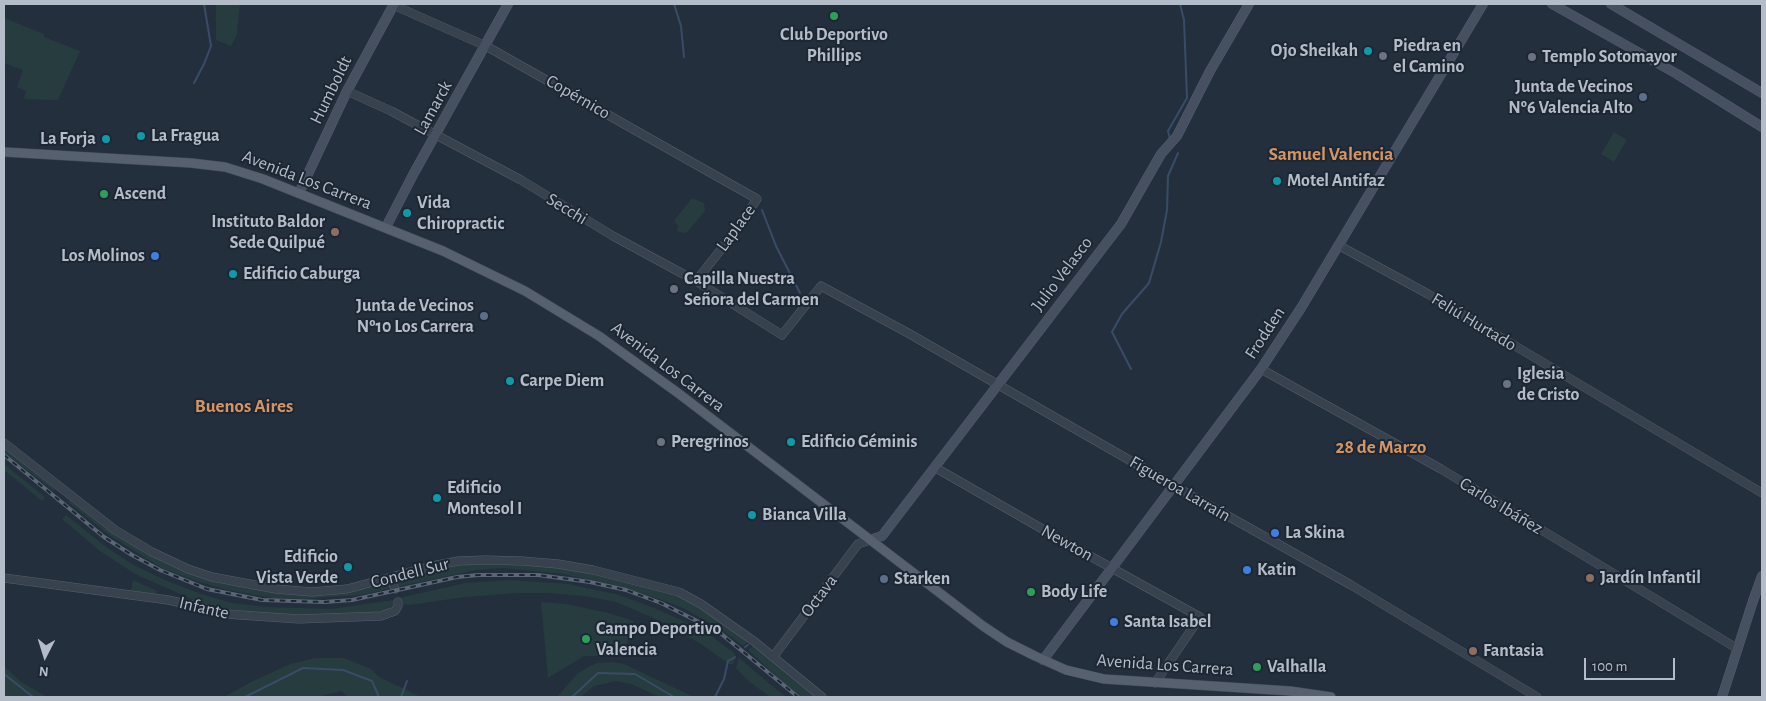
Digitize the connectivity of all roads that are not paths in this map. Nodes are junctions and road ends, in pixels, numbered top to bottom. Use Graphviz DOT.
graph roads {
  1 [pos="394,4"];
  2 [pos="508,4"];
  3 [pos="1249,4"];
  4 [pos="1483,4"];
  5 [pos="1552,4"];
  6 [pos="1611,4"];
  7 [pos="486,46"];
  8 [pos="347,91"];
  9 [pos="1762,93"];
  10 [pos="1762,127"];
  11 [pos="437,134"];
  12 [pos="4,152"];
  13 [pos="299,193"];
  14 [pos="757,199"];
  15 [pos="386,227"];
  16 [pos="1338,245"];
  17 [pos="696,281"];
  18 [pos="821,286"];
  19 [pos="1261,369"];
  20 [pos="998,385"];
  21 [pos="4,443"];
  22 [pos="936,468"];
  23 [pos="1173,485"];
  24 [pos="1762,493"];
  25 [pos="870,540"];
  26 [pos="1113,568"];
  27 [pos="1762,576"];
  28 [pos="4,578"];
  29 [pos="391,578"];
  30 [pos="395,589"];
  31 [pos="398,602"];
  32 [pos="1738,649"];
  33 [pos="773,657"];
  34 [pos="1043,660"];
  35 [pos="1155,683"];
  36 [pos="822,697"];
  37 [pos="1331,697"];
  38 [pos="1537,697"];
  39 [pos="1722,697"];
  1 -- 7 [label="street, Copérnico"];
  1 -- 8 [label="main road, Humboldt"];
  2 -- 7 [label="main road, Lamarck"];
  3 -- 20 [label="main road, Julio Velasco"];
  4 -- 16 [label="main road, Frodden"];
  5 -- 10 [label="main road"];
  6 -- 9 [label="main road"];
  7 -- 11 [label="main road, Lamarck"];
  7 -- 14 [label="street, Copérnico"];
  8 -- 11 [label="street, Secchi"];
  8 -- 13 [label="main road, Humboldt"];
  11 -- 15 [label="main road, Lamarck"];
  11 -- 17 [label="street, Secchi"];
  12 -- 13 [label="main road, Avenida Los Carrera"];
  13 -- 15 [label="main road, Avenida Los Carrera"];
  14 -- 17 [label="street, Laplace"];
  15 -- 25 [label="main road, Avenida Los Carrera"];
  16 -- 19 [label="main road, Frodden"];
  16 -- 24 [label="street, Feliú Hurtado"];
  17 -- 18 [label="street, Secchi"];
  18 -- 20 [label="street, Figueroa Larraín"];
  19 -- 23 [label="main road, Frodden"];
  19 -- 32 [label="street, Carlos Ibáñez"];
  20 -- 22 [label="main road, Julio Velasco"];
  20 -- 23 [label="street, Figueroa Larraín"];
  21 -- 29 [label="street, Condell Sur"];
  22 -- 25 [label="main road, Julio Velasco"];
  22 -- 26 [label="street, Newton"];
  23 -- 26 [label="main road, Frodden"];
  23 -- 38 [label="street, Figueroa Larraín"];
  25 -- 33 [label="street, Octava"];
  25 -- 34 [label="main road, Avenida Los Carrera"];
  26 -- 34 [label="main road, Frodden"];
  26 -- 35 [label="street, Newton"];
  27 -- 32 [label="main road"];
  28 -- 31 [label="street, Infante"];
  29 -- 30 [label="street"];
  29 -- 33 [label="street, Condell Sur"];
  32 -- 39 [label="main road"];
  33 -- 36 [label="street, Condell Sur"];
  34 -- 35 [label="main road, Avenida Los Carrera"];
  35 -- 37 [label="main road, Avenida Los Carrera"];
}
